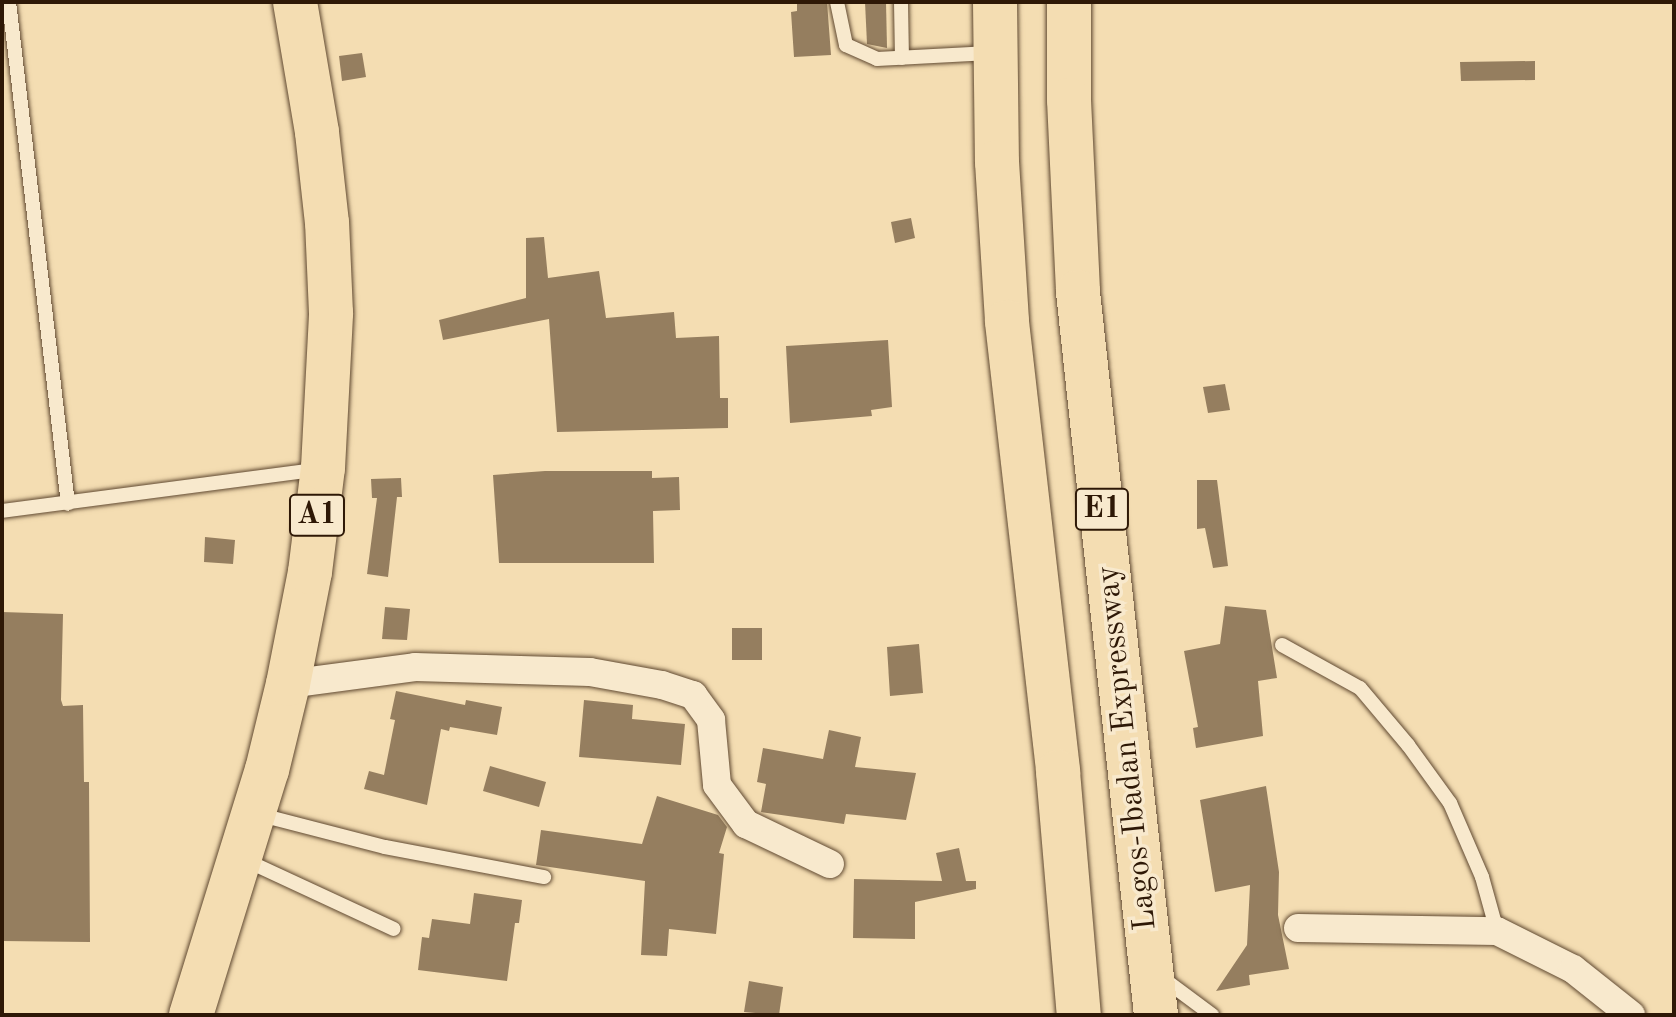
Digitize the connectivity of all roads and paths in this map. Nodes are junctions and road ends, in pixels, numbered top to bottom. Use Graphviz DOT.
graph roads {
  1 [pos="9,2"];
  2 [pos="295,2"];
  3 [pos="837,2"];
  4 [pos="901,2"];
  5 [pos="995,2"];
  6 [pos="1069,2"];
  7 [pos="995,52"];
  8 [pos="902,58"];
  9 [pos="323,468"];
  10 [pos="68,504"];
  11 [pos="2,511"];
  12 [pos="1282,645"];
  13 [pos="288,684"];
  14 [pos="253,813"];
  15 [pos="239,857"];
  16 [pos="830,864"];
  17 [pos="544,877"];
  18 [pos="1298,928"];
  19 [pos="394,929"];
  20 [pos="1497,931"];
  21 [pos="1154,971"];
  22 [pos="191,1015"];
  23 [pos="1079,1015"];
  24 [pos="1156,1015"];
  25 [pos="1212,1015"];
  26 [pos="1631,1015"];
  1 -- 10 [label="lane"];
  2 -- 9 [label="highway, A1"];
  3 -- 8 [label="lane"];
  4 -- 8 [label="lane"];
  5 -- 7 [label="highway, E1"];
  6 -- 21 [label="highway, Lagos-Ibadan Expressway / E1"];
  7 -- 8 [label="lane"];
  7 -- 23 [label="highway, E1"];
  9 -- 10 [label="lane"];
  9 -- 13 [label="highway, A1"];
  10 -- 11 [label="lane"];
  12 -- 20 [label="lane"];
  13 -- 14 [label="highway, A1"];
  13 -- 16 [label="street"];
  14 -- 15 [label="highway, A1"];
  14 -- 17 [label="lane"];
  15 -- 19 [label="lane"];
  15 -- 22 [label="highway, A1"];
  18 -- 20 [label="street"];
  20 -- 26 [label="street"];
  21 -- 24 [label="highway, Lagos-Ibadan Expressway / E1"];
  21 -- 25 [label="lane"];
}
